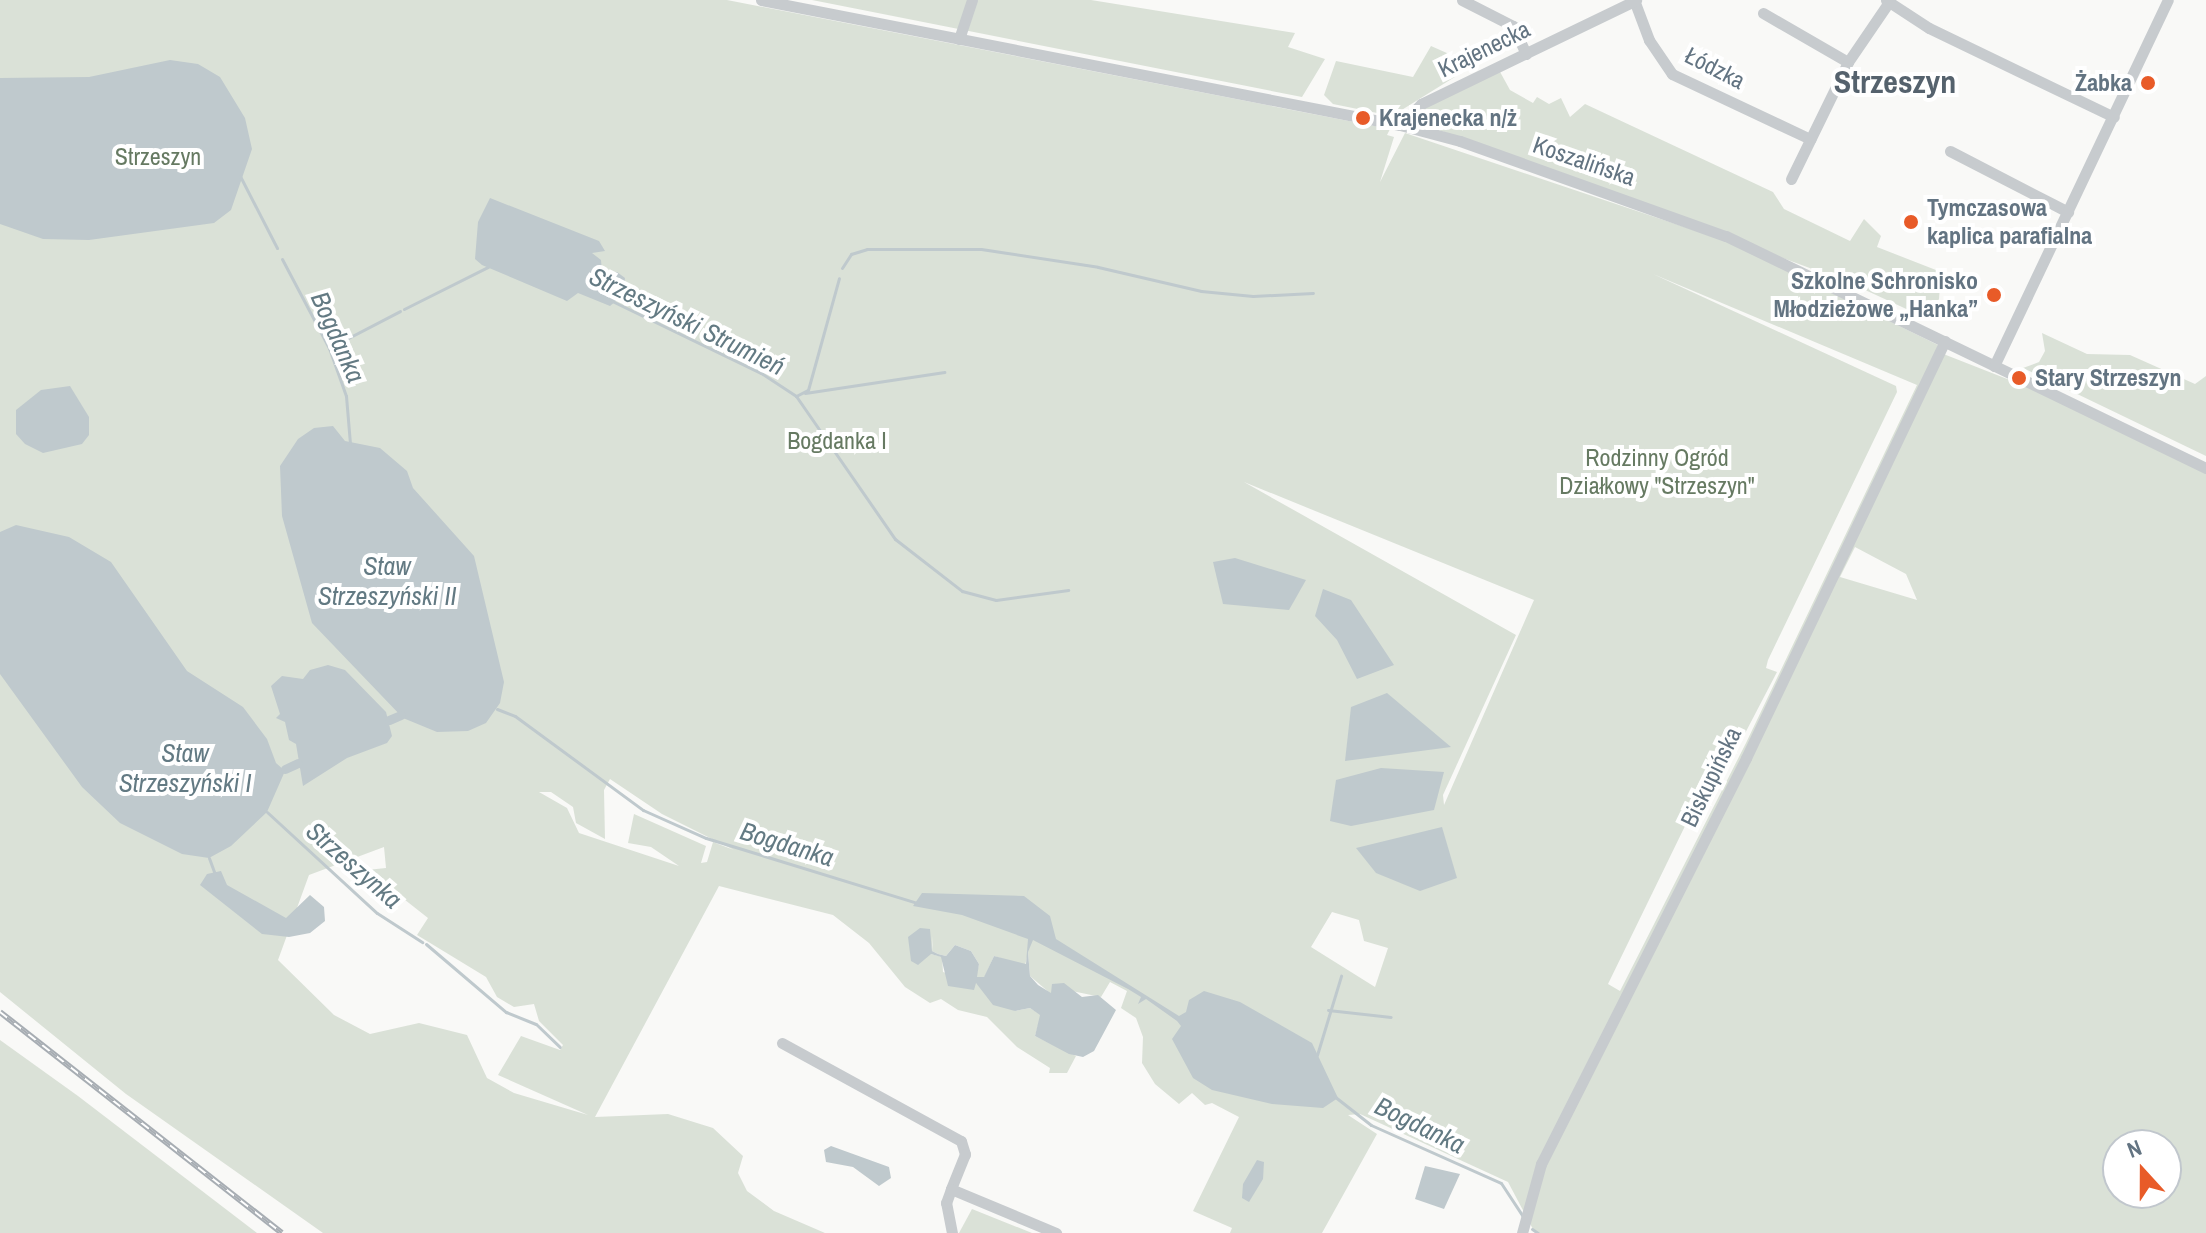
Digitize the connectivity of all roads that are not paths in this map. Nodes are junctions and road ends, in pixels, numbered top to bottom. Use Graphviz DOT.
graph roads {
  1 [pos="761,0"];
  2 [pos="972,0"];
  3 [pos="1462,0"];
  4 [pos="1635,0"];
  5 [pos="2168,0"];
  6 [pos="1888,1"];
  7 [pos="1763,13"];
  8 [pos="959,39"];
  9 [pos="1526,54"];
  10 [pos="1848,62"];
  11 [pos="2114,117"];
  12 [pos="1400,125"];
  13 [pos="1810,139"];
  14 [pos="1950,151"];
  15 [pos="1791,179"];
  16 [pos="2068,212"];
  17 [pos="1945,341"];
  18 [pos="1994,366"];
  19 [pos="2206,468"];
  20 [pos="782,1043"];
  21 [pos="951,1189"];
  22 [pos="952,1233"];
  23 [pos="1056,1233"];
  24 [pos="1522,1233"];
  1 -- 8 [label="street, Koszalińska"];
  2 -- 8 [label="street"];
  3 -- 9 [label="street"];
  4 -- 9 [label="street, Krajenecka"];
  4 -- 13 [label="street, Łódzka"];
  5 -- 11 [label="street"];
  6 -- 10 [label="street"];
  6 -- 11 [label="street"];
  7 -- 10 [label="street"];
  8 -- 12 [label="street, Koszalińska"];
  9 -- 12 [label="street, Krajenecka"];
  10 -- 13 [label="street"];
  11 -- 16 [label="street"];
  12 -- 17 [label="street, Koszalińska"];
  13 -- 15 [label="street"];
  14 -- 16 [label="street"];
  16 -- 18 [label="street"];
  17 -- 18 [label="street, Koszalińska"];
  17 -- 24 [label="street, Biskupińska"];
  18 -- 19 [label="street, Koszalińska"];
  20 -- 21 [label="street"];
  21 -- 22 [label="street"];
  21 -- 23 [label="street"];
}
